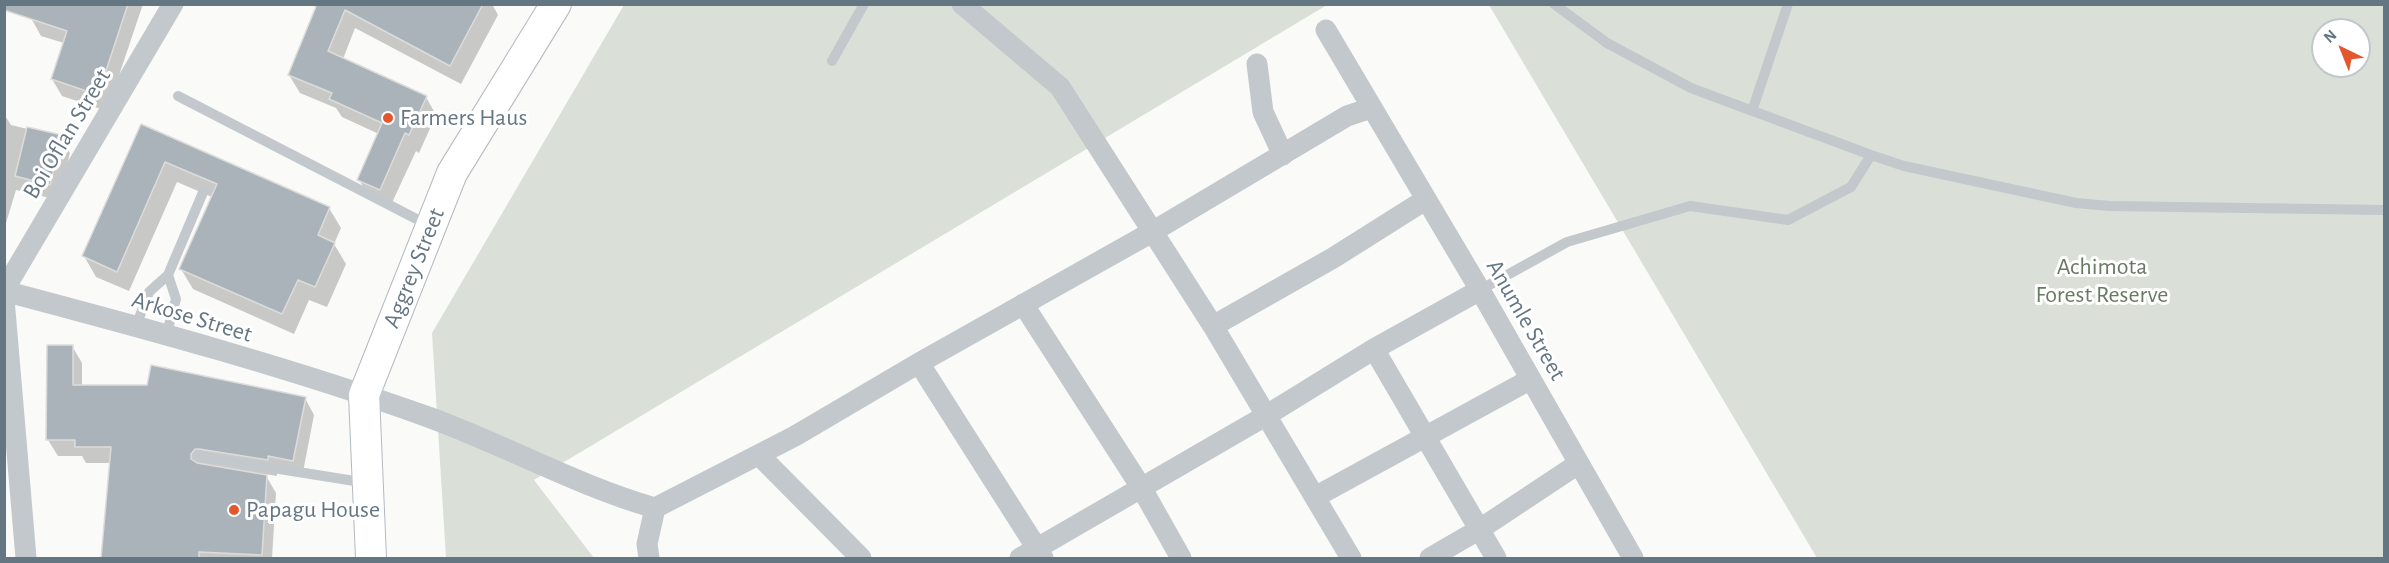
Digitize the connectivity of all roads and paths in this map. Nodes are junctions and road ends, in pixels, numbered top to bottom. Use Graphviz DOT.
graph roads {
  1 [pos="173,4"];
  2 [pos="556,4"];
  3 [pos="864,4"];
  4 [pos="962,4"];
  5 [pos="1554,4"];
  6 [pos="1788,4"];
  7 [pos="1326,30"];
  8 [pos="832,61"];
  9 [pos="1257,64"];
  10 [pos="178,96"];
  11 [pos="1371,108"];
  12 [pos="1752,111"];
  13 [pos="1283,154"];
  14 [pos="1870,156"];
  15 [pos="204,190"];
  16 [pos="1425,200"];
  17 [pos="2385,210"];
  18 [pos="430,226"];
  19 [pos="1152,232"];
  20 [pos="168,275"];
  21 [pos="4,290"];
  22 [pos="1480,290"];
  23 [pos="4,299"];
  24 [pos="1023,304"];
  25 [pos="136,326"];
  26 [pos="1213,326"];
  27 [pos="166,336"];
  28 [pos="1374,350"];
  29 [pos="919,363"];
  30 [pos="1531,379"];
  31 [pos="364,394"];
  32 [pos="1267,415"];
  33 [pos="1425,438"];
  34 [pos="759,455"];
  35 [pos="198,456"];
  36 [pos="1578,464"];
  37 [pos="367,483"];
  38 [pos="1141,487"];
  39 [pos="1315,497"];
  40 [pos="655,508"];
  41 [pos="1480,529"];
  42 [pos="1033,555"];
  43 [pos="26,558"];
  44 [pos="371,558"];
  45 [pos="649,558"];
  46 [pos="861,558"];
  47 [pos="1181,558"];
  48 [pos="1351,558"];
  49 [pos="1430,558"];
  50 [pos="1496,558"];
  51 [pos="1633,558"];
  1 -- 21 [label="street, Boi Oflan Street"];
  2 -- 18 [label="main road, Aggrey Street"];
  3 -- 8 [label="lane"];
  4 -- 19 [label="street"];
  5 -- 12 [label="lane"];
  6 -- 12 [label="lane"];
  7 -- 11 [label="street, Anumle Street"];
  9 -- 13 [label="street"];
  10 -- 18 [label="lane"];
  11 -- 13 [label="street"];
  11 -- 16 [label="street, Anumle Street"];
  12 -- 14 [label="lane"];
  13 -- 19 [label="street"];
  14 -- 17 [label="lane"];
  14 -- 22 [label="lane"];
  15 -- 20 [label="lane"];
  16 -- 22 [label="street, Anumle Street"];
  16 -- 26 [label="street"];
  18 -- 31 [label="main road, Aggrey Street"];
  19 -- 24 [label="street"];
  19 -- 26 [label="street"];
  20 -- 25 [label="lane"];
  20 -- 27 [label="lane"];
  21 -- 25 [label="street, Arkose Street"];
  22 -- 28 [label="street"];
  22 -- 30 [label="street, Anumle Street"];
  23 -- 43 [label="street"];
  24 -- 29 [label="street"];
  24 -- 38 [label="street"];
  25 -- 27 [label="street, Arkose Street"];
  26 -- 32 [label="street"];
  27 -- 31 [label="street, Arkose Street"];
  28 -- 32 [label="street"];
  28 -- 33 [label="street"];
  29 -- 34 [label="street"];
  29 -- 42 [label="street"];
  30 -- 33 [label="street"];
  30 -- 36 [label="street, Anumle Street"];
  31 -- 37 [label="main road, Aggrey Street"];
  31 -- 40 [label="street, Arkose Street"];
  32 -- 38 [label="street"];
  32 -- 39 [label="street"];
  33 -- 39 [label="street"];
  33 -- 41 [label="street"];
  34 -- 40 [label="street"];
  34 -- 46 [label="street"];
  35 -- 37 [label="lane"];
  36 -- 41 [label="street"];
  36 -- 51 [label="street, Anumle Street"];
  37 -- 44 [label="main road, Aggrey Street"];
  38 -- 42 [label="street"];
  38 -- 47 [label="street"];
  39 -- 48 [label="street"];
  40 -- 45 [label="street"];
  41 -- 49 [label="street"];
  41 -- 50 [label="street"];
}
